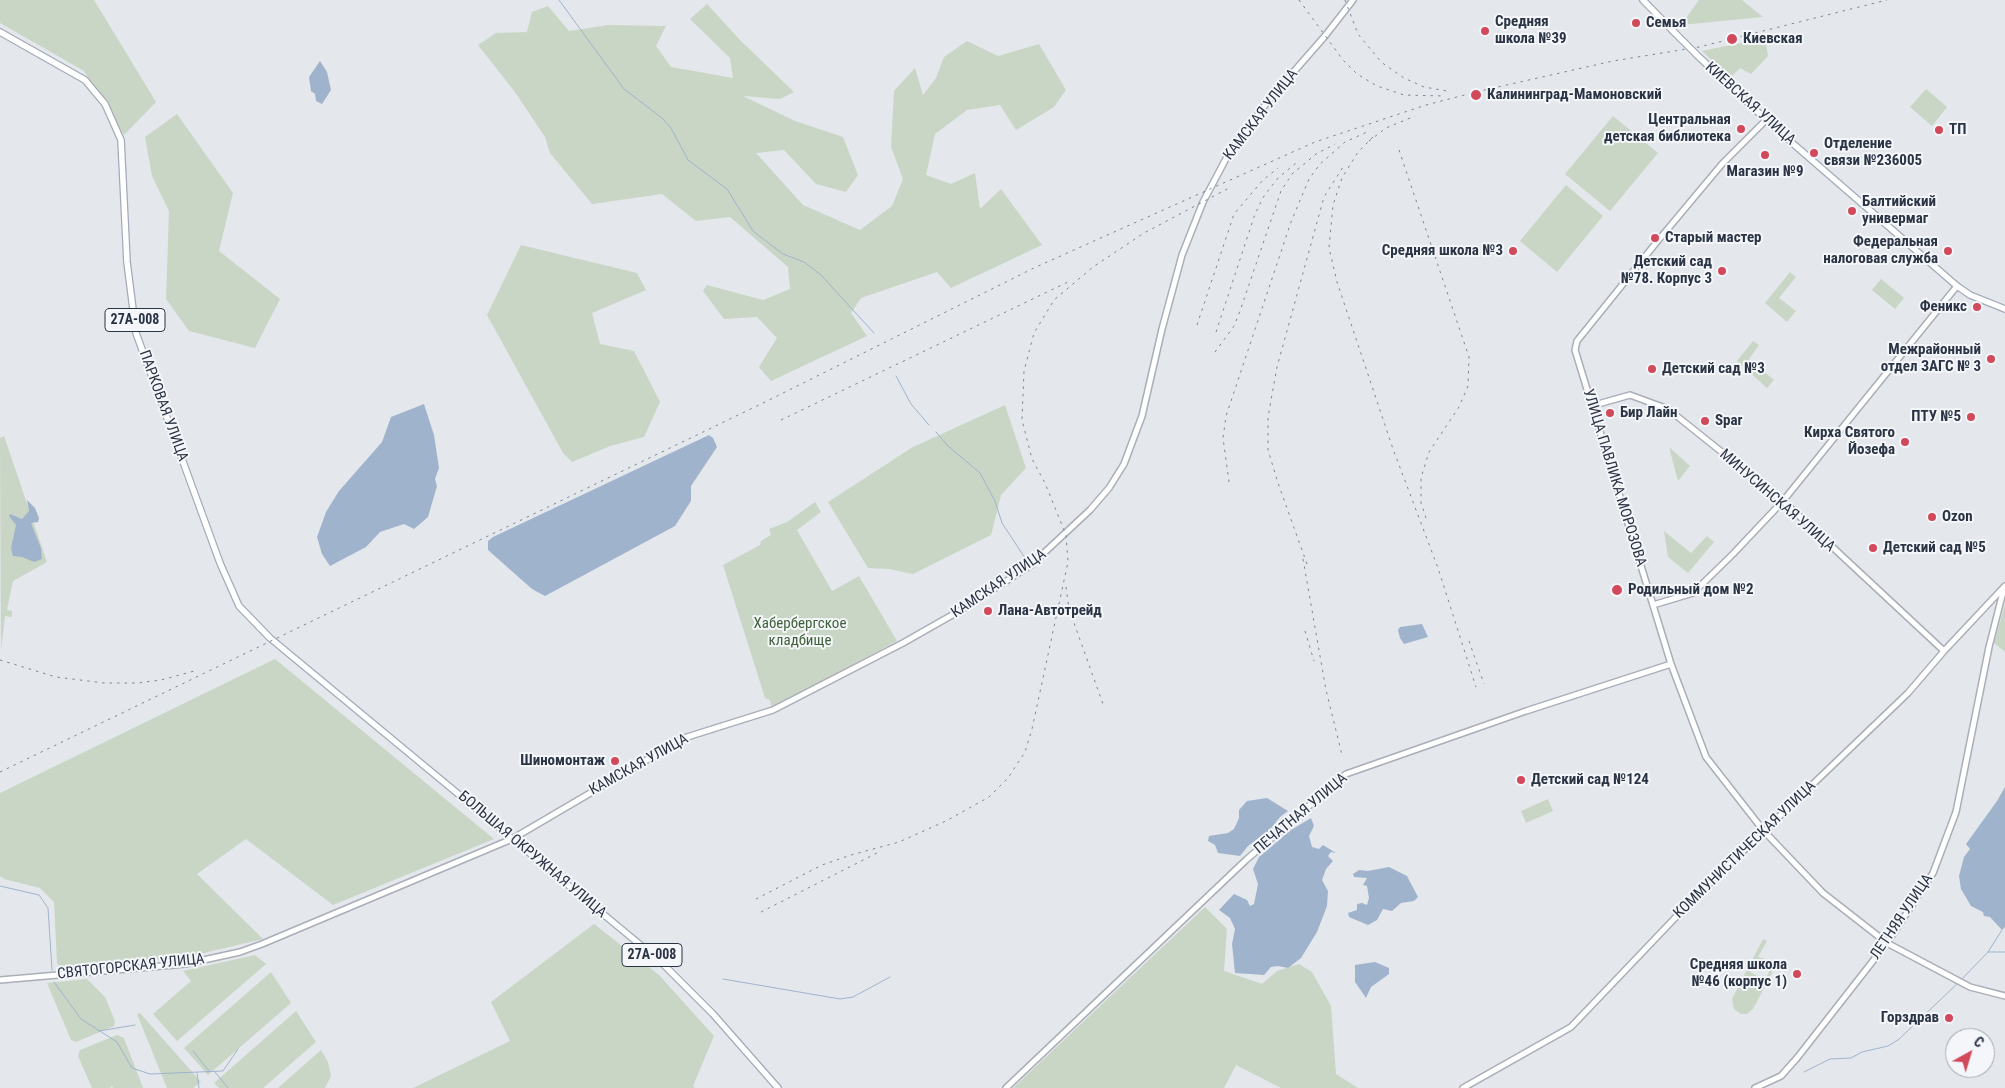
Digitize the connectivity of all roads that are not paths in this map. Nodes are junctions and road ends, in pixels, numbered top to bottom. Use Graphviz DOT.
graph roads {
  1 [pos="1353,0"];
  2 [pos="1643,0"];
  3 [pos="0,32"];
  4 [pos="1766,120"];
  5 [pos="1957,286"];
  6 [pos="2005,309"];
  7 [pos="1591,406"];
  8 [pos="1783,501"];
  9 [pos="2004,587"];
  10 [pos="1653,605"];
  11 [pos="270,638"];
  12 [pos="1944,651"];
  13 [pos="1671,664"];
  14 [pos="1763,830"];
  15 [pos="512,839"];
  16 [pos="1887,943"];
  17 [pos="262,944"];
  18 [pos="0,980"];
  19 [pos="2005,996"];
  20 [pos="778,1088"];
  21 [pos="1006,1088"];
  22 [pos="1463,1088"];
  23 [pos="1755,1088"];
  1 -- 15 [label="street, КАМСКАЯ УЛИЦА"];
  2 -- 4 [label="main road, КИЕВСКАЯ УЛИЦА, bridge"];
  3 -- 11 [label="main road, ПАРКОВАЯ УЛИЦА / 27А-008"];
  4 -- 5 [label="main road, КИЕВСКАЯ УЛИЦА"];
  4 -- 7 [label="street, УЛИЦА ПАВЛИКА МОРОЗОВА"];
  5 -- 6 [label="main road, КИЕВСКАЯ УЛИЦА"];
  5 -- 8 [label="street"];
  7 -- 8 [label="street, МИНУСИНСКАЯ УЛИЦА"];
  7 -- 10 [label="street, УЛИЦА ПАВЛИКА МОРОЗОВА"];
  8 -- 10 [label="street"];
  8 -- 12 [label="street, МИНУСИНСКАЯ УЛИЦА"];
  9 -- 12 [label="street, КОММУНИСТИЧЕСКАЯ УЛИЦА"];
  9 -- 16 [label="street, ЛЕТНЯЯ УЛИЦА"];
  10 -- 13 [label="street, УЛИЦА ПАВЛИКА МОРОЗОВА"];
  11 -- 15 [label="main road, БОЛЬШАЯ ОКРУЖНАЯ УЛИЦА / 27А-008"];
  12 -- 14 [label="street, КОММУНИСТИЧЕСКАЯ УЛИЦА"];
  13 -- 14 [label="street, УЛИЦА ПАВЛИКА МОРОЗОВА"];
  13 -- 21 [label="street, ПЕЧАТНАЯ УЛИЦА"];
  14 -- 16 [label="street, УЛИЦА ПАВЛИКА МОРОЗОВА"];
  14 -- 22 [label="street, КОММУНИСТИЧЕСКАЯ УЛИЦА"];
  15 -- 17 [label="street, КАМСКАЯ УЛИЦА"];
  15 -- 20 [label="main road, БОЛЬШАЯ ОКРУЖНАЯ УЛИЦА / 27А-008"];
  16 -- 19 [label="street, УЛИЦА ПАВЛИКА МОРОЗОВА"];
  16 -- 23 [label="street, ЛЕТНЯЯ УЛИЦА"];
  17 -- 18 [label="street, СВЯТОГОРСКАЯ УЛИЦА"];
}
